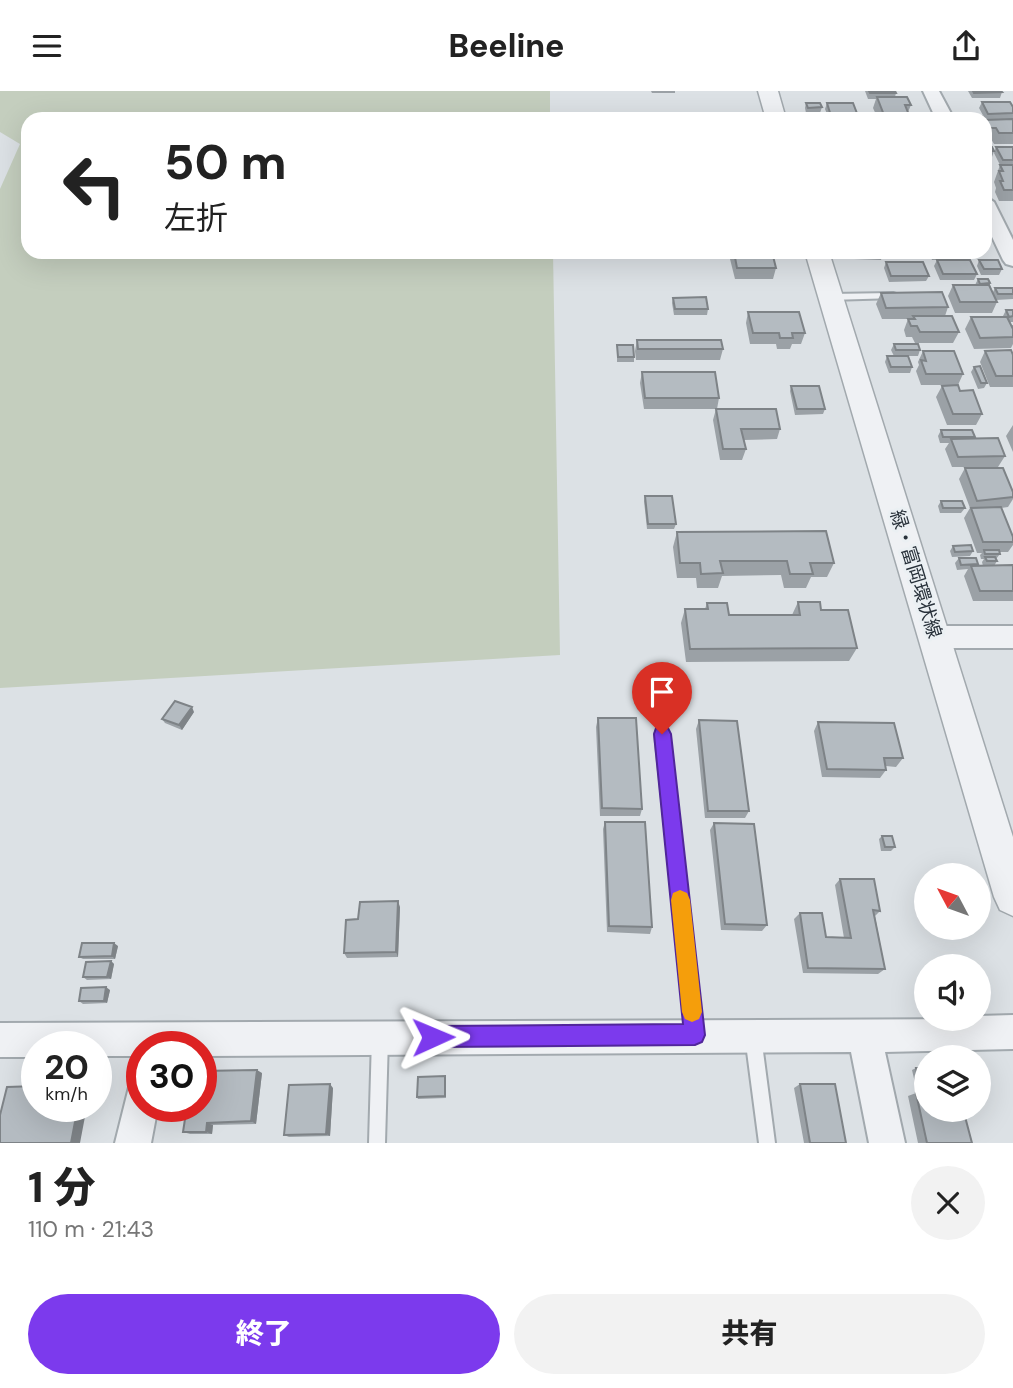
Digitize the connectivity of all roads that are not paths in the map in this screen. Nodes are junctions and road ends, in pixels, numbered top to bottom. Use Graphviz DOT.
graph roads {
  1 [pos="768,91"];
  2 [pos="931,91"];
  3 [pos="774,112"];
  4 [pos="942,112"];
  5 [pos="992,213"];
  6 [pos="1013,217"];
  7 [pos="992,220"];
  8 [pos="819,259"];
  9 [pos="1013,260"];
  10 [pos="898,296"];
  11 [pos="830,297"];
  12 [pos="936,637"];
  13 [pos="1013,637"];
  14 [pos="662,734"];
  15 [pos="1013,897"];
  16 [pos="1013,1032"];
  17 [pos="695,1035"];
  18 [pos="753,1035"];
  19 [pos="865,1035"];
  20 [pos="380,1037"];
  21 [pos="0,1040"];
  22 [pos="217,1041"];
  23 [pos="126,1043"];
  24 [pos="137,1122"];
  25 [pos="133,1143"];
  26 [pos="377,1143"];
  27 [pos="767,1143"];
  28 [pos="887,1143"];
  1 -- 3 [label="street"];
  2 -- 4 [label="street"];
  5 -- 6 [label="street"];
  7 -- 9 [label="street"];
  8 -- 11 [label="street, 緑・富岡環状線"];
  10 -- 11 [label="lane"];
  11 -- 12 [label="street, 緑・富岡環状線"];
  12 -- 13 [label="street"];
  12 -- 15 [label="street, 緑・富岡環状線"];
  14 -- 17 [label="lane"];
  16 -- 19 [label="street"];
  17 -- 18 [label="street"];
  17 -- 20 [label="street"];
  18 -- 19 [label="street"];
  18 -- 27 [label="lane"];
  19 -- 28 [label="street"];
  20 -- 22 [label="street"];
  20 -- 26 [label="lane"];
  21 -- 23 [label="street"];
  24 -- 25 [label="street"];
}
